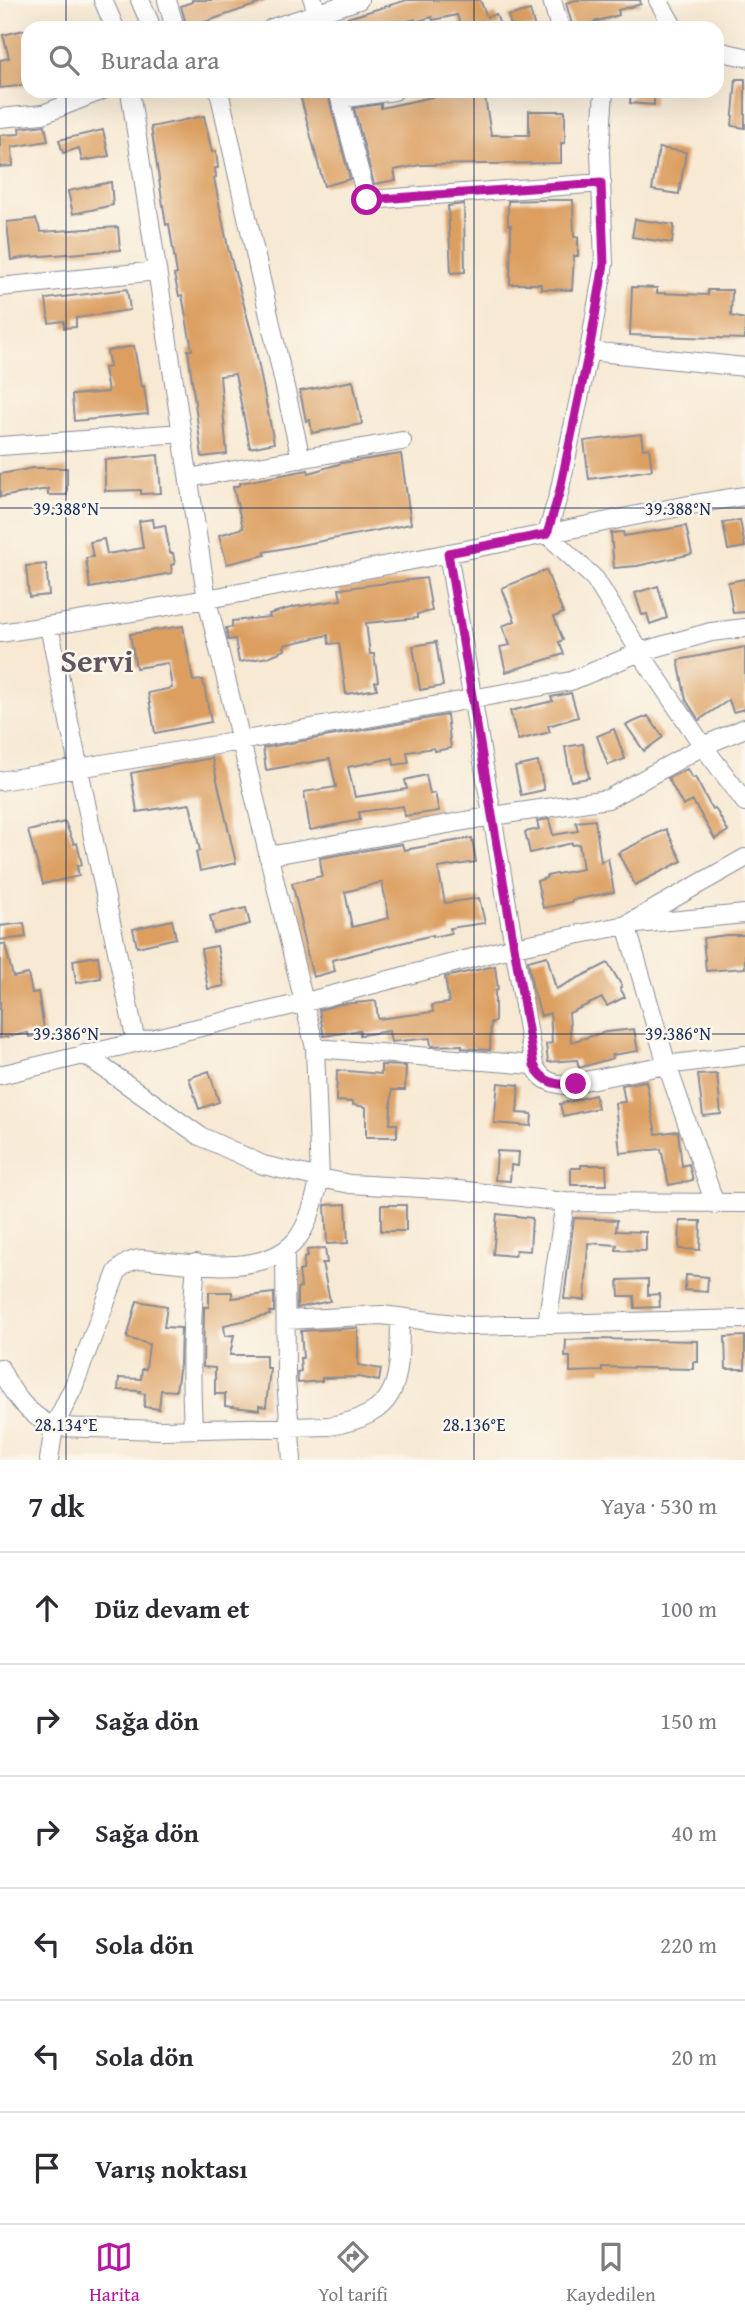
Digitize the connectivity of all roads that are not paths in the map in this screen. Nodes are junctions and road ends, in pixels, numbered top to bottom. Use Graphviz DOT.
graph roads {
  1 [pos="103,0"];
  2 [pos="140,0"];
  3 [pos="167,0"];
  4 [pos="359,0"];
  5 [pos="552,0"];
  6 [pos="658,0"];
  7 [pos="317,13"];
  8 [pos="112,21"];
  9 [pos="149,21"];
  10 [pos="173,21"];
  11 [pos="293,21"];
  12 [pos="557,21"];
  13 [pos="666,21"];
  14 [pos="724,52"];
  15 [pos="745,57"];
  16 [pos="83,98"];
  17 [pos="131,98"];
  18 [pos="221,98"];
  19 [pos="340,98"];
  20 [pos="604,98"];
  21 [pos="0,118"];
  22 [pos="601,183"];
  23 [pos="157,271"];
  24 [pos="0,287"];
  25 [pos="589,351"];
  26 [pos="745,367"];
  27 [pos="182,433"];
  28 [pos="402,441"];
  29 [pos="0,446"];
  30 [pos="301,459"];
  31 [pos="189,478"];
  32 [pos="745,496"];
  33 [pos="547,534"];
  34 [pos="448,553"];
  35 [pos="207,600"];
  36 [pos="49,626"];
  37 [pos="745,628"];
  38 [pos="0,633"];
  39 [pos="640,652"];
  40 [pos="473,699"];
  41 [pos="745,728"];
  42 [pos="240,741"];
  43 [pos="703,746"];
  44 [pos="79,768"];
  45 [pos="0,781"];
  46 [pos="745,802"];
  47 [pos="493,816"];
  48 [pos="268,856"];
  49 [pos="745,858"];
  50 [pos="745,915"];
  51 [pos="626,925"];
  52 [pos="514,947"];
  53 [pos="306,1002"];
  54 [pos="136,1041"];
  55 [pos="315,1048"];
  56 [pos="84,1054"];
  57 [pos="745,1055"];
  58 [pos="534,1065"];
  59 [pos="667,1065"];
  60 [pos="0,1075"];
  61 [pos="320,1178"];
  62 [pos="565,1202"];
  63 [pos="745,1203"];
  64 [pos="715,1204"];
  65 [pos="285,1251"];
  66 [pos="196,1263"];
  67 [pos="400,1317"];
  68 [pos="745,1319"];
  69 [pos="286,1320"];
  70 [pos="547,1324"];
  71 [pos="0,1368"];
  72 [pos="290,1426"];
  73 [pos="54,1427"];
  74 [pos="193,1429"];
  75 [pos="49,1460"];
  76 [pos="292,1460"];
  1 -- 8 [label="street"];
  2 -- 9 [label="street"];
  3 -- 10 [label="street"];
  4 -- 7 [label="street"];
  5 -- 12 [label="street"];
  6 -- 13 [label="street"];
  7 -- 11 [label="street"];
  14 -- 15 [label="street"];
  16 -- 21 [label="street"];
  17 -- 23 [label="street"];
  18 -- 30 [label="street"];
  19 -- 22 [label="street"];
  20 -- 22 [label="street"];
  22 -- 25 [label="street"];
  23 -- 24 [label="street"];
  23 -- 27 [label="street"];
  25 -- 26 [label="street"];
  25 -- 33 [label="street"];
  27 -- 29 [label="street"];
  27 -- 31 [label="street"];
  28 -- 30 [label="street"];
  30 -- 31 [label="street"];
  31 -- 35 [label="street"];
  32 -- 33 [label="street"];
  33 -- 34 [label="street"];
  33 -- 39 [label="street"];
  34 -- 35 [label="street"];
  34 -- 40 [label="street"];
  35 -- 36 [label="street"];
  35 -- 42 [label="street"];
  36 -- 38 [label="street"];
  36 -- 44 [label="street"];
  37 -- 39 [label="street"];
  39 -- 40 [label="street"];
  39 -- 43 [label="street"];
  40 -- 42 [label="street"];
  40 -- 47 [label="street"];
  41 -- 43 [label="street"];
  42 -- 44 [label="street"];
  42 -- 48 [label="street"];
  43 -- 46 [label="street"];
  43 -- 47 [label="street"];
  44 -- 45 [label="street"];
  44 -- 54 [label="street"];
  47 -- 48 [label="street"];
  47 -- 52 [label="street"];
  48 -- 53 [label="street"];
  49 -- 51 [label="street"];
  50 -- 51 [label="street"];
  51 -- 52 [label="street"];
  51 -- 59 [label="street"];
  52 -- 53 [label="street"];
  52 -- 58 [label="street"];
  53 -- 54 [label="street"];
  53 -- 55 [label="street"];
  54 -- 56 [label="street"];
  55 -- 58 [label="street"];
  55 -- 61 [label="street"];
  56 -- 60 [label="street"];
  56 -- 61 [label="street"];
  57 -- 59 [label="street"];
  58 -- 59 [label="street"];
  59 -- 64 [label="street"];
  61 -- 62 [label="street"];
  61 -- 65 [label="street"];
  62 -- 64 [label="street"];
  62 -- 70 [label="street"];
  63 -- 64 [label="street"];
  65 -- 66 [label="street"];
  65 -- 69 [label="street"];
  66 -- 73 [label="street"];
  66 -- 74 [label="street"];
  67 -- 69 [label="street"];
  67 -- 70 [label="street"];
  67 -- 72 [label="street"];
  68 -- 70 [label="street"];
  69 -- 72 [label="street"];
  71 -- 73 [label="street"];
  72 -- 74 [label="street"];
  72 -- 76 [label="street"];
  73 -- 74 [label="street"];
  73 -- 75 [label="street"];
}
